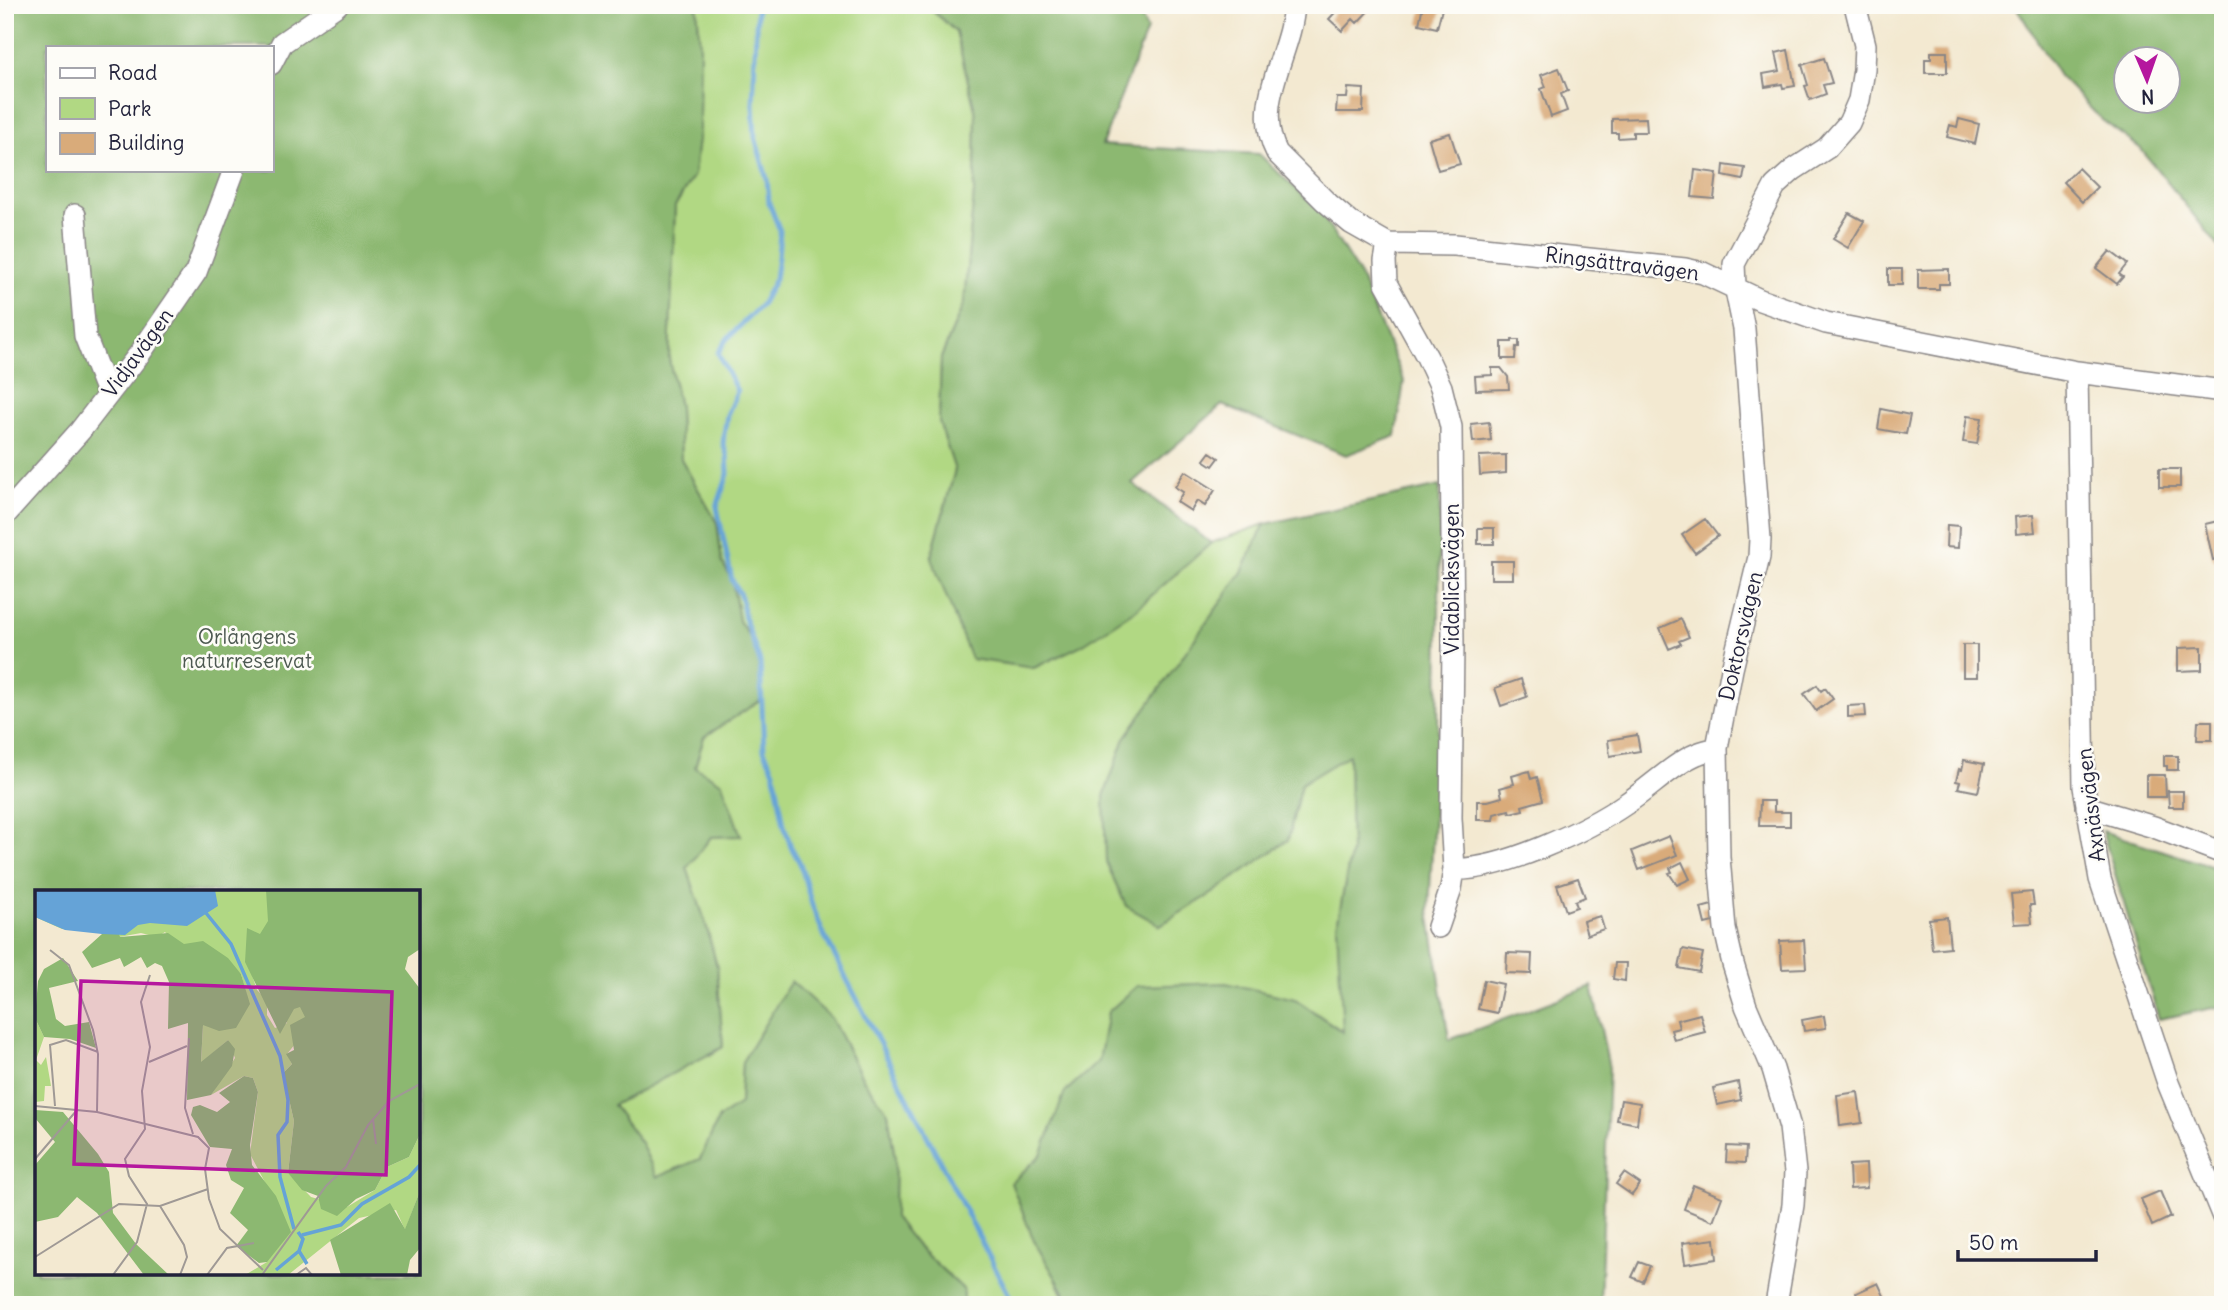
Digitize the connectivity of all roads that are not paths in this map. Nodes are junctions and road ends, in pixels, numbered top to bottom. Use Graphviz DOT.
graph roads {
  1 [pos="337,5"];
  2 [pos="1294,5"];
  3 [pos="1855,5"];
  4 [pos="273,60"];
  5 [pos="233,172"];
  6 [pos="75,215"];
  7 [pos="1388,244"];
  8 [pos="1735,286"];
  9 [pos="2077,372"];
  10 [pos="2222,390"];
  11 [pos="108,395"];
  12 [pos="5,515"];
  13 [pos="1717,748"];
  14 [pos="2087,807"];
  15 [pos="2223,853"];
  16 [pos="1454,869"];
  17 [pos="1438,927"];
  18 [pos="2223,1217"];
  19 [pos="1776,1305"];
  1 -- 4 [label="street"];
  2 -- 7 [label="street, Ringsättravägen"];
  3 -- 8 [label="street, Doktorsvägen"];
  5 -- 11 [label="street, Vidjavägen"];
  6 -- 11 [label="street"];
  7 -- 8 [label="street, Ringsättravägen"];
  7 -- 16 [label="street, Vidablicksvägen"];
  8 -- 9 [label="street, Ringsättravägen"];
  8 -- 13 [label="street, Doktorsvägen"];
  9 -- 10 [label="street, Ringsättravägen"];
  9 -- 14 [label="street, Axnäsvägen"];
  11 -- 12 [label="street, Vidjavägen"];
  13 -- 16 [label="street"];
  13 -- 19 [label="street, Doktorsvägen"];
  14 -- 15 [label="street"];
  14 -- 18 [label="street, Axnäsvägen"];
  16 -- 17 [label="street, Vidablicksvägen"];
}
